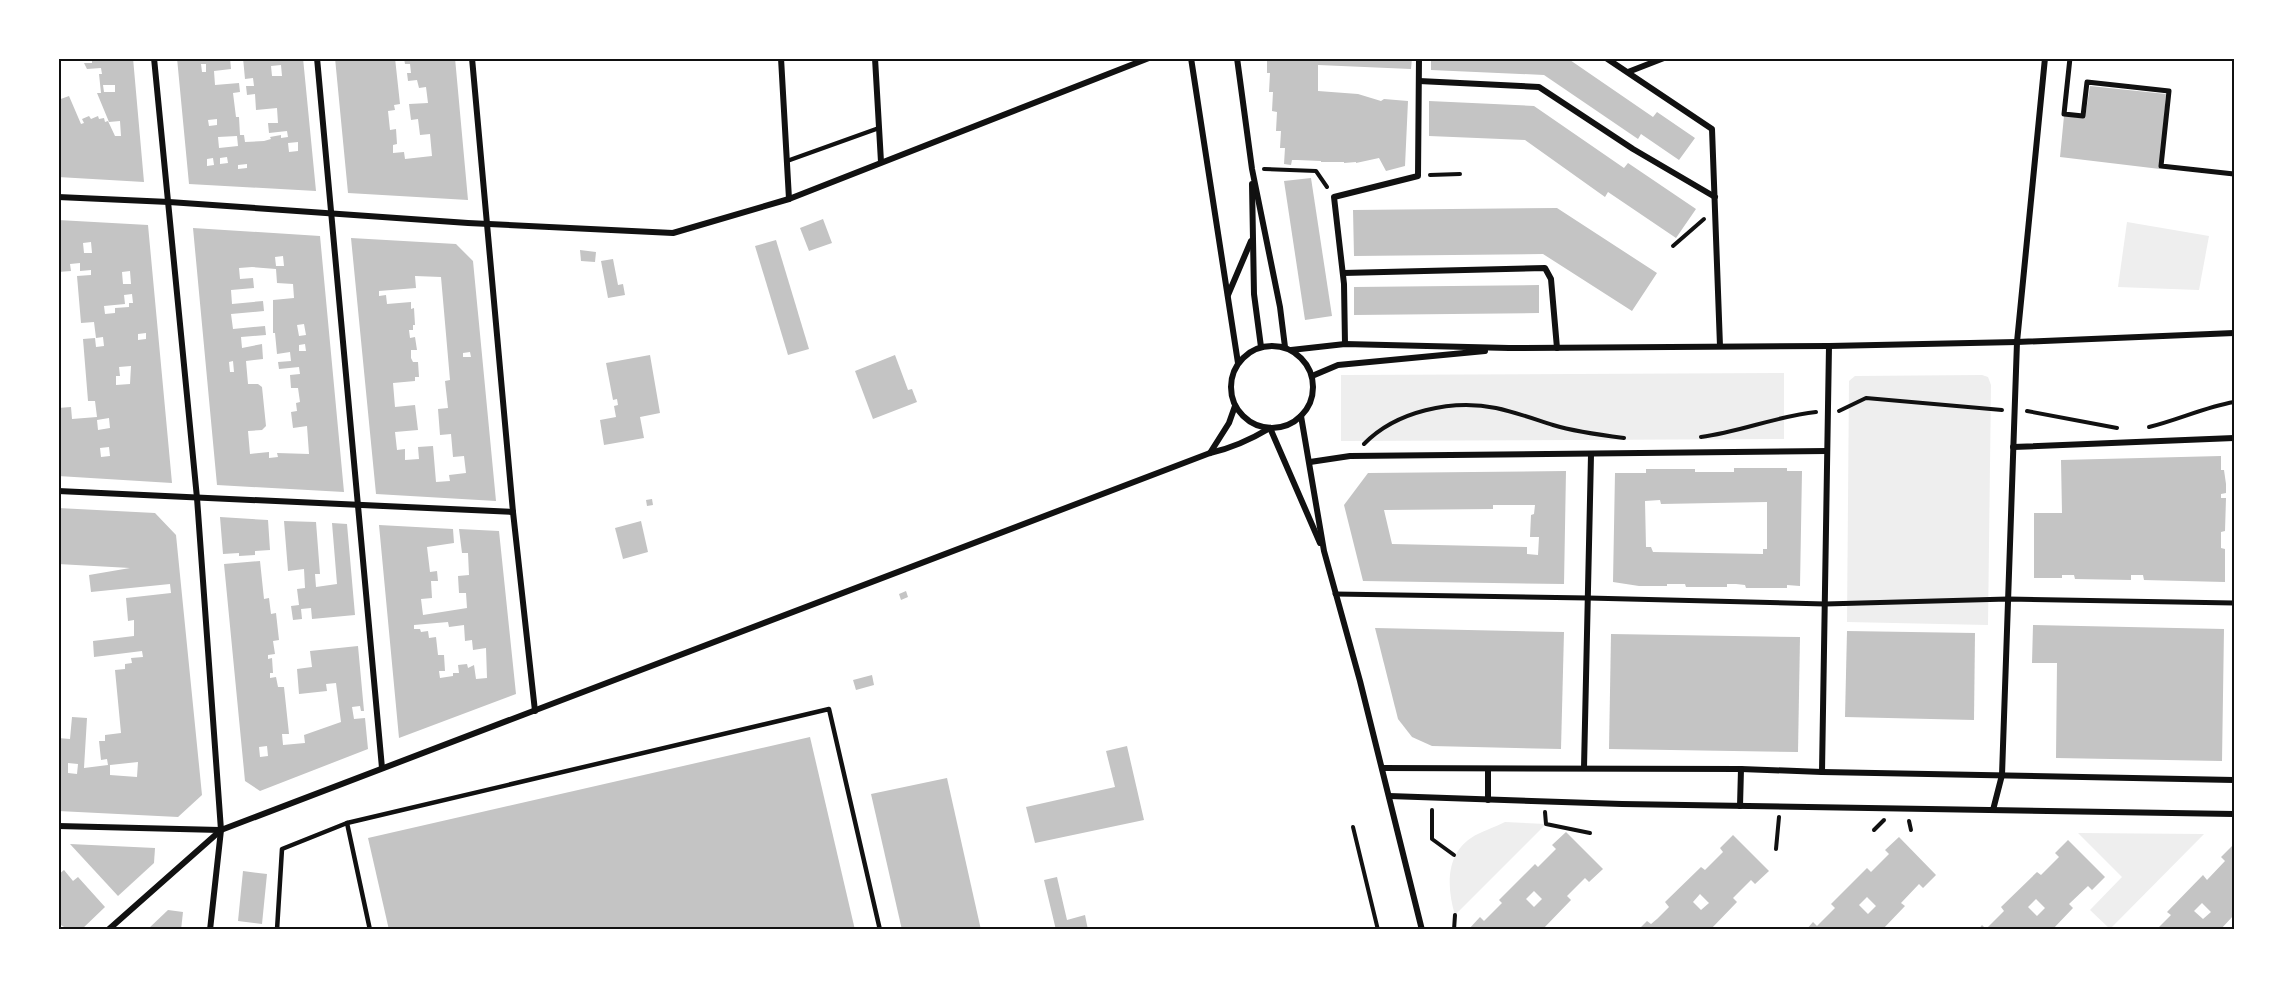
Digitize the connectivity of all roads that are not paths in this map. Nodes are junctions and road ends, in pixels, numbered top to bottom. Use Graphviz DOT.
graph roads {
  1 [pos="154,58"];
  2 [pos="317,58"];
  3 [pos="472,58"];
  4 [pos="781,58"];
  5 [pos="875,58"];
  6 [pos="1149,58"];
  7 [pos="1191,58"];
  8 [pos="1237,58"];
  9 [pos="1419,58"];
  10 [pos="1606,58"];
  11 [pos="1664,58"];
  12 [pos="2045,58"];
  13 [pos="2070,58"];
  14 [pos="1628,72"];
  15 [pos="1419,81"];
  16 [pos="879,128"];
  17 [pos="787,161"];
  18 [pos="881,162"];
  19 [pos="1252,169"];
  20 [pos="2235,174"];
  21 [pos="58,197"];
  22 [pos="1715,197"];
  23 [pos="789,199"];
  24 [pos="169,202"];
  25 [pos="332,213"];
  26 [pos="487,224"];
  27 [pos="1252,237"];
  28 [pos="1342,273"];
  29 [pos="1228,296"];
  30 [pos="2235,333"];
  31 [pos="2017,342"];
  32 [pos="1345,344"];
  33 [pos="1261,346"];
  34 [pos="1720,346"];
  35 [pos="1829,346"];
  36 [pos="1509,348"];
  37 [pos="1557,348"];
  38 [pos="1288,349"];
  39 [pos="1238,363"];
  40 [pos="1312,376"];
  41 [pos="1235,406"];
  42 [pos="1301,416"];
  43 [pos="1270,428"];
  44 [pos="2235,438"];
  45 [pos="2013,447"];
  46 [pos="1827,451"];
  47 [pos="1210,453"];
  48 [pos="1591,454"];
  49 [pos="1310,462"];
  50 [pos="58,491"];
  51 [pos="197,498"];
  52 [pos="358,505"];
  53 [pos="513,512"];
  54 [pos="1324,551"];
  55 [pos="1335,594"];
  56 [pos="1588,598"];
  57 [pos="2008,600"];
  58 [pos="2235,603"];
  59 [pos="1825,604"];
  60 [pos="535,711"];
  61 [pos="382,768"];
  62 [pos="1382,768"];
  63 [pos="1584,768"];
  64 [pos="1741,769"];
  65 [pos="1488,770"];
  66 [pos="1822,772"];
  67 [pos="2002,775"];
  68 [pos="2235,780"];
  69 [pos="1389,796"];
  70 [pos="1488,800"];
  71 [pos="1740,806"];
  72 [pos="1993,810"];
  73 [pos="2235,814"];
  74 [pos="347,823"];
  75 [pos="58,826"];
  76 [pos="221,830"];
  77 [pos="108,930"];
  78 [pos="210,930"];
  79 [pos="277,930"];
  80 [pos="370,930"];
  81 [pos="880,930"];
  82 [pos="1422,930"];
  1 -- 24 [label="street"];
  2 -- 25 [label="street"];
  3 -- 26 [label="street"];
  4 -- 17 [label="street"];
  5 -- 16 [label="street"];
  6 -- 18 [label="street"];
  7 -- 29 [label="street"];
  8 -- 19 [label="street"];
  9 -- 15 [label="street"];
  10 -- 14 [label="street"];
  11 -- 14 [label="street"];
  12 -- 31 [label="street"];
  13 -- 20 [label="street"];
  14 -- 22 [label="street"];
  15 -- 22 [label="street"];
  15 -- 28 [label="street"];
  16 -- 17 [label="lane"];
  16 -- 18 [label="street"];
  17 -- 23 [label="street"];
  18 -- 23 [label="street"];
  19 -- 27 [label="street"];
  19 -- 38 [label="street"];
  21 -- 24 [label="street"];
  22 -- 34 [label="street"];
  23 -- 26 [label="street"];
  24 -- 25 [label="street"];
  24 -- 51 [label="street"];
  25 -- 26 [label="street"];
  25 -- 52 [label="street"];
  26 -- 53 [label="street"];
  27 -- 29 [label="street"];
  27 -- 33 [label="street"];
  28 -- 32 [label="street"];
  28 -- 37 [label="street"];
  29 -- 39 [label="street"];
  30 -- 31 [label="street"];
  31 -- 35 [label="street"];
  31 -- 45 [label="street"];
  32 -- 36 [label="street"];
  32 -- 38 [label="street"];
  33 -- 38 [label="street"];
  33 -- 39 [label="street"];
  34 -- 35 [label="street"];
  34 -- 37 [label="street"];
  35 -- 46 [label="street"];
  36 -- 37 [label="street"];
  36 -- 40 [label="street"];
  38 -- 40 [label="street"];
  39 -- 41 [label="street"];
  40 -- 42 [label="street"];
  41 -- 43 [label="street"];
  41 -- 47 [label="street"];
  42 -- 43 [label="street"];
  42 -- 49 [label="street"];
  43 -- 47 [label="street"];
  43 -- 54 [label="street"];
  44 -- 45 [label="street"];
  45 -- 57 [label="street"];
  46 -- 48 [label="street"];
  46 -- 59 [label="street"];
  47 -- 60 [label="street"];
  48 -- 49 [label="street"];
  48 -- 56 [label="street"];
  49 -- 54 [label="street"];
  50 -- 51 [label="street"];
  51 -- 52 [label="street"];
  51 -- 76 [label="street"];
  52 -- 53 [label="street"];
  52 -- 61 [label="street"];
  53 -- 60 [label="street"];
  54 -- 55 [label="street"];
  55 -- 56 [label="street"];
  55 -- 62 [label="street"];
  56 -- 59 [label="street"];
  56 -- 63 [label="street"];
  57 -- 58 [label="street"];
  57 -- 59 [label="street"];
  57 -- 67 [label="street"];
  59 -- 66 [label="street"];
  60 -- 61 [label="street"];
  61 -- 76 [label="street"];
  62 -- 65 [label="street"];
  62 -- 69 [label="street"];
  63 -- 64 [label="street"];
  63 -- 65 [label="street"];
  64 -- 66 [label="street"];
  64 -- 71 [label="street"];
  65 -- 70 [label="street"];
  66 -- 67 [label="street"];
  67 -- 68 [label="street"];
  67 -- 72 [label="street"];
  69 -- 70 [label="street"];
  69 -- 82 [label="street"];
  70 -- 71 [label="street"];
  71 -- 72 [label="street"];
  72 -- 73 [label="street"];
  74 -- 79 [label="lane"];
  74 -- 80 [label="lane"];
  74 -- 81 [label="lane"];
  75 -- 76 [label="street"];
  76 -- 77 [label="street"];
  76 -- 78 [label="street"];
}
